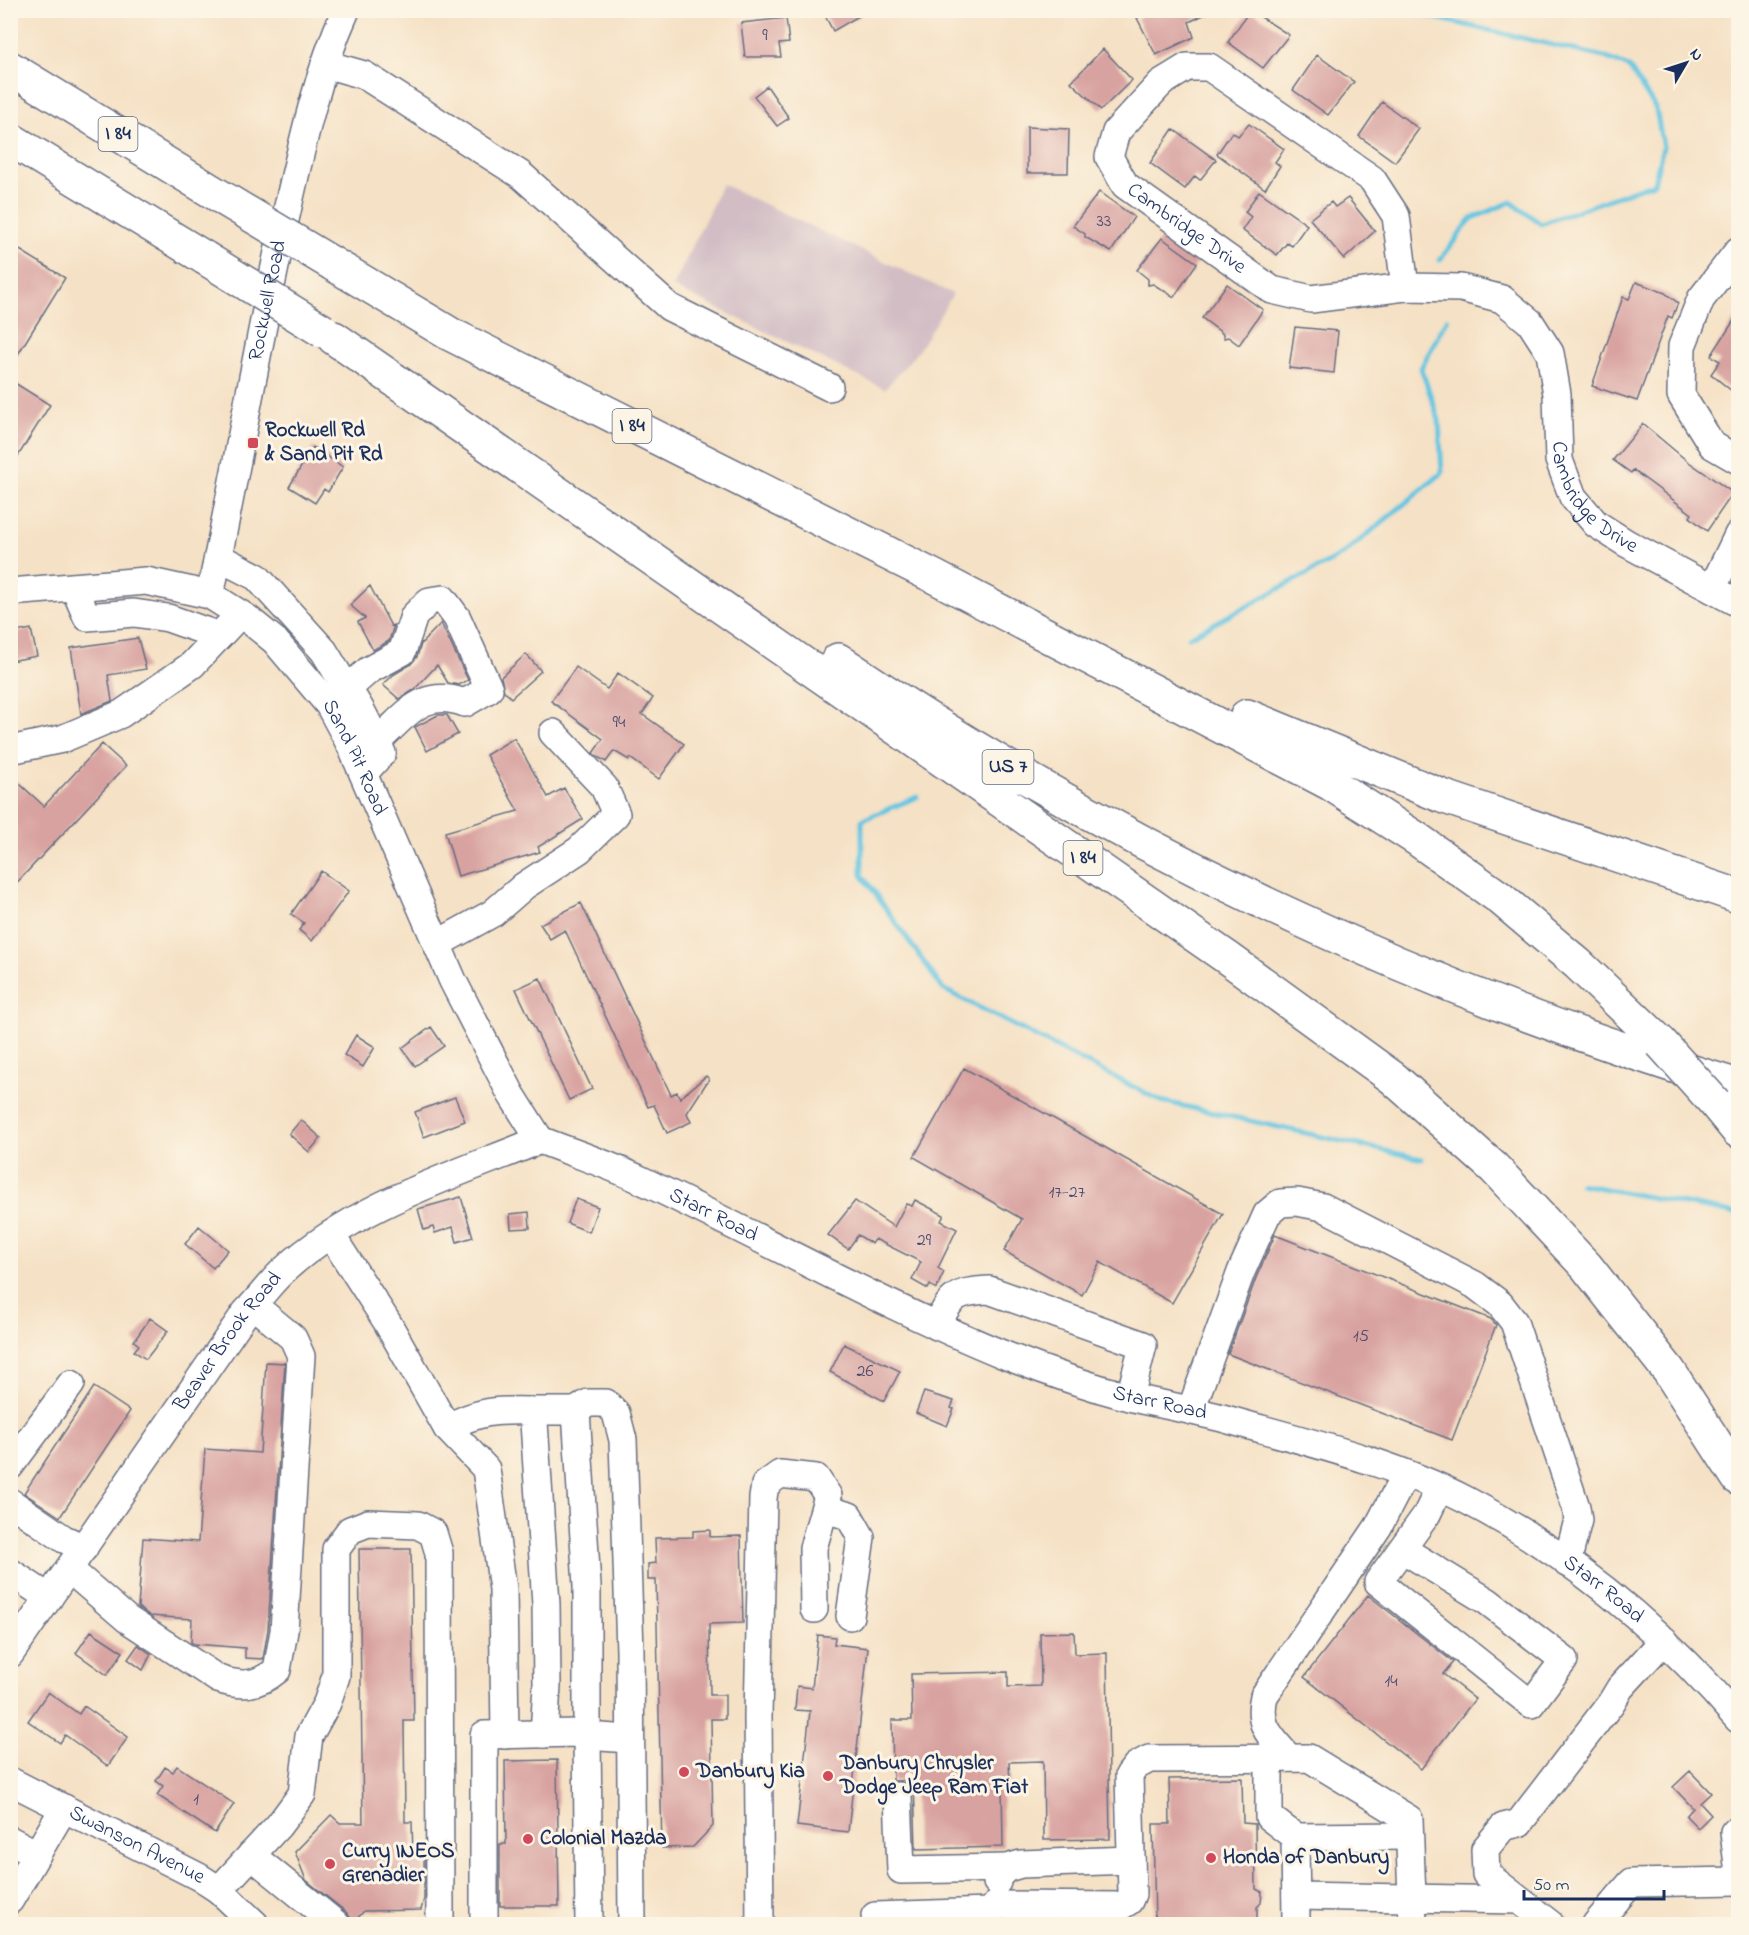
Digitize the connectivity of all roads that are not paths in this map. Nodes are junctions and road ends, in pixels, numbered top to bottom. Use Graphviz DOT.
graph roads {
  1 [pos="346,10"];
  2 [pos="326,64"];
  3 [pos="10,68"];
  4 [pos="10,139"];
  5 [pos="1738,251"];
  6 [pos="1405,287"];
  7 [pos="329,335"];
  8 [pos="828,387"];
  9 [pos="1738,460"];
  10 [pos="1738,535"];
  11 [pos="218,557"];
  12 [pos="935,578"];
  13 [pos="74,587"];
  14 [pos="1712,589"];
  15 [pos="10,592"];
  16 [pos="210,595"];
  17 [pos="1738,603"];
  18 [pos="240,614"];
  19 [pos="219,636"];
  20 [pos="347,688"];
  21 [pos="553,733"];
  22 [pos="376,742"];
  23 [pos="10,750"];
  24 [pos="364,773"];
  25 [pos="1738,896"];
  26 [pos="437,944"];
  27 [pos="1727,1094"];
  28 [pos="1738,1131"];
  29 [pos="540,1140"];
  30 [pos="331,1235"];
  31 [pos="253,1305"];
  32 [pos="937,1326"];
  33 [pos="71,1384"];
  34 [pos="1130,1397"];
  35 [pos="1191,1410"];
  36 [pos="530,1411"];
  37 [pos="576,1411"];
  38 [pos="447,1428"];
  39 [pos="10,1466"];
  40 [pos="1405,1475"];
  41 [pos="1738,1478"];
  42 [pos="1439,1489"];
  43 [pos="10,1502"];
  44 [pos="825,1509"];
  45 [pos="1402,1549"];
  46 [pos="76,1559"];
  47 [pos="1567,1563"];
  48 [pos="10,1572"];
  49 [pos="49,1598"];
  50 [pos="814,1609"];
  51 [pos="850,1616"];
  52 [pos="1664,1640"];
  53 [pos="10,1654"];
  54 [pos="1738,1719"];
  55 [pos="544,1734"];
  56 [pos="505,1735"];
  57 [pos="587,1736"];
  58 [pos="629,1739"];
  59 [pos="1279,1758"];
  60 [pos="10,1781"];
  61 [pos="898,1796"];
  62 [pos="64,1808"];
  63 [pos="1734,1832"];
  64 [pos="1409,1836"];
  65 [pos="1295,1837"];
  66 [pos="10,1840"];
  67 [pos="38,1854"];
  68 [pos="251,1856"];
  69 [pos="1131,1860"];
  70 [pos="1738,1865"];
  71 [pos="1007,1868"];
  72 [pos="1738,1881"];
  73 [pos="219,1890"];
  74 [pos="1412,1896"];
  75 [pos="10,1900"];
  76 [pos="1518,1900"];
  77 [pos="990,1914"];
  78 [pos="875,1916"];
  79 [pos="632,1923"];
  80 [pos="255,1924"];
  81 [pos="336,1924"];
  82 [pos="440,1924"];
  83 [pos="484,1924"];
  84 [pos="589,1924"];
  85 [pos="760,1924"];
  86 [pos="1413,1924"];
  87 [pos="1550,1924"];
  88 [pos="1596,1924"];
  1 -- 2 [label="street, Rockwell Road"];
  2 -- 8 [label="street"];
  2 -- 11 [label="street, Rockwell Road"];
  3 -- 12 [label="highway, I 84, bridge"];
  4 -- 7 [label="highway, I 84, bridge"];
  5 -- 9 [label="street"];
  6 -- 6 [label="street, Cambridge Drive"];
  6 -- 14 [label="street, Cambridge Drive"];
  7 -- 27 [label="highway, US 7"];
  7 -- 41 [label="highway, I 84"];
  10 -- 14 [label="street"];
  11 -- 16 [label="street, Rockwell Road"];
  11 -- 20 [label="street"];
  12 -- 25 [label="highway"];
  12 -- 27 [label="highway, I 84, bridge"];
  13 -- 15 [label="street, Sand Pit Road"];
  13 -- 16 [label="street, Sand Pit Road"];
  13 -- 19 [label="street"];
  14 -- 17 [label="street, Cambridge Drive"];
  16 -- 18 [label="street, Sand Pit Road"];
  18 -- 19 [label="street"];
  18 -- 24 [label="street, Sand Pit Road"];
  19 -- 23 [label="street"];
  20 -- 22 [label="street"];
  20 -- 22 [label="street"];
  21 -- 26 [label="street"];
  22 -- 24 [label="street"];
  24 -- 26 [label="street, Sand Pit Road"];
  26 -- 29 [label="street, Sand Pit Road"];
  27 -- 28 [label="highway, I 84"];
  29 -- 30 [label="street, Beaver Brook Road"];
  29 -- 32 [label="street, Starr Road"];
  30 -- 31 [label="street, Beaver Brook Road"];
  30 -- 38 [label="street"];
  31 -- 46 [label="street, Beaver Brook Road"];
  31 -- 46 [label="street"];
  32 -- 34 [label="street, Starr Road"];
  32 -- 34 [label="street"];
  33 -- 39 [label="street"];
  34 -- 35 [label="street, Starr Road"];
  35 -- 40 [label="street, Starr Road"];
  35 -- 47 [label="street"];
  36 -- 37 [label="street"];
  36 -- 38 [label="street"];
  36 -- 55 [label="street"];
  37 -- 57 [label="street"];
  37 -- 58 [label="street"];
  38 -- 56 [label="street"];
  40 -- 42 [label="street, Starr Road"];
  40 -- 59 [label="street"];
  42 -- 45 [label="street"];
  42 -- 47 [label="street, Starr Road"];
  43 -- 46 [label="street"];
  44 -- 50 [label="street"];
  44 -- 51 [label="street"];
  44 -- 85 [label="street"];
  45 -- 45 [label="street"];
  46 -- 49 [label="street, Beaver Brook Road"];
  47 -- 52 [label="street, Starr Road"];
  48 -- 49 [label="street"];
  49 -- 53 [label="street, Beaver Brook Road"];
  52 -- 54 [label="street, Starr Road"];
  52 -- 76 [label="street"];
  55 -- 56 [label="street"];
  55 -- 57 [label="street"];
  56 -- 83 [label="street"];
  57 -- 58 [label="street"];
  57 -- 84 [label="street"];
  58 -- 79 [label="street"];
  59 -- 64 [label="street"];
  59 -- 65 [label="street"];
  59 -- 69 [label="street"];
  60 -- 62 [label="street, Swanson Avenue"];
  61 -- 71 [label="street"];
  62 -- 67 [label="street"];
  62 -- 73 [label="street, Swanson Avenue"];
  63 -- 70 [label="street"];
  64 -- 65 [label="street"];
  64 -- 74 [label="street"];
  65 -- 74 [label="street"];
  66 -- 67 [label="street"];
  67 -- 75 [label="street"];
  68 -- 73 [label="street"];
  68 -- 81 [label="street"];
  68 -- 82 [label="street"];
  69 -- 71 [label="street"];
  69 -- 77 [label="street"];
  71 -- 77 [label="street"];
  72 -- 88 [label="street"];
  73 -- 80 [label="street, Swanson Avenue"];
  74 -- 76 [label="street"];
  74 -- 86 [label="street"];
  76 -- 87 [label="street"];
  77 -- 78 [label="street"];
}
